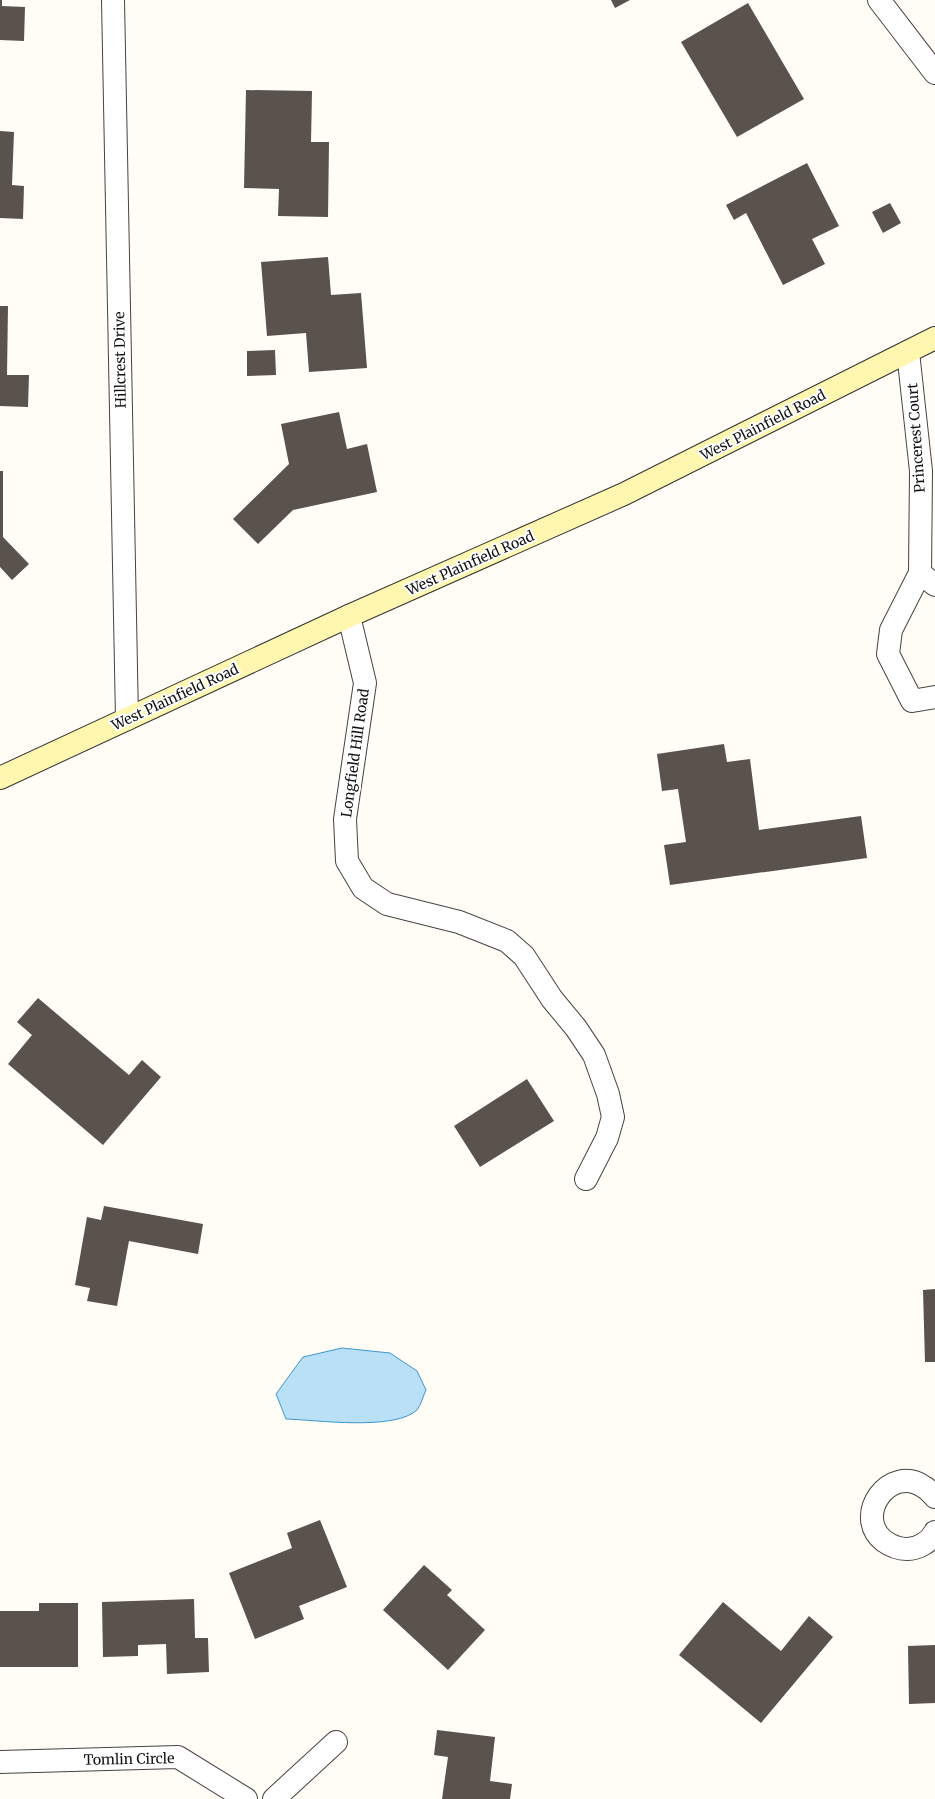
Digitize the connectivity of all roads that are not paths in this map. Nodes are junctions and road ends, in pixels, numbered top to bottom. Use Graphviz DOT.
graph roads {
  1 [pos="113,0"];
  2 [pos="879,0"];
  3 [pos="935,73"];
  4 [pos="935,338"];
  5 [pos="908,352"];
  6 [pos="927,579"];
  7 [pos="349,616"];
  8 [pos="935,697"];
  9 [pos="127,719"];
  10 [pos="0,778"];
  11 [pos="586,1178"];
  12 [pos="935,1497"];
  13 [pos="935,1532"];
  14 [pos="336,1742"];
  15 [pos="0,1762"];
  16 [pos="246,1799"];
  17 [pos="274,1799"];
  1 -- 9 [label="street, Hillcrest Drive"];
  2 -- 3 [label="street"];
  4 -- 5 [label="main road, West Plainfield Road"];
  5 -- 6 [label="street, Princerest Court"];
  5 -- 7 [label="main road, West Plainfield Road"];
  6 -- 8 [label="street, Princerest Court"];
  7 -- 9 [label="main road, West Plainfield Road"];
  7 -- 11 [label="street, Longfield Hill Road"];
  9 -- 10 [label="main road, West Plainfield Road"];
  12 -- 13 [label="street"];
  14 -- 17 [label="street"];
  15 -- 16 [label="street, Tomlin Circle"];
}
